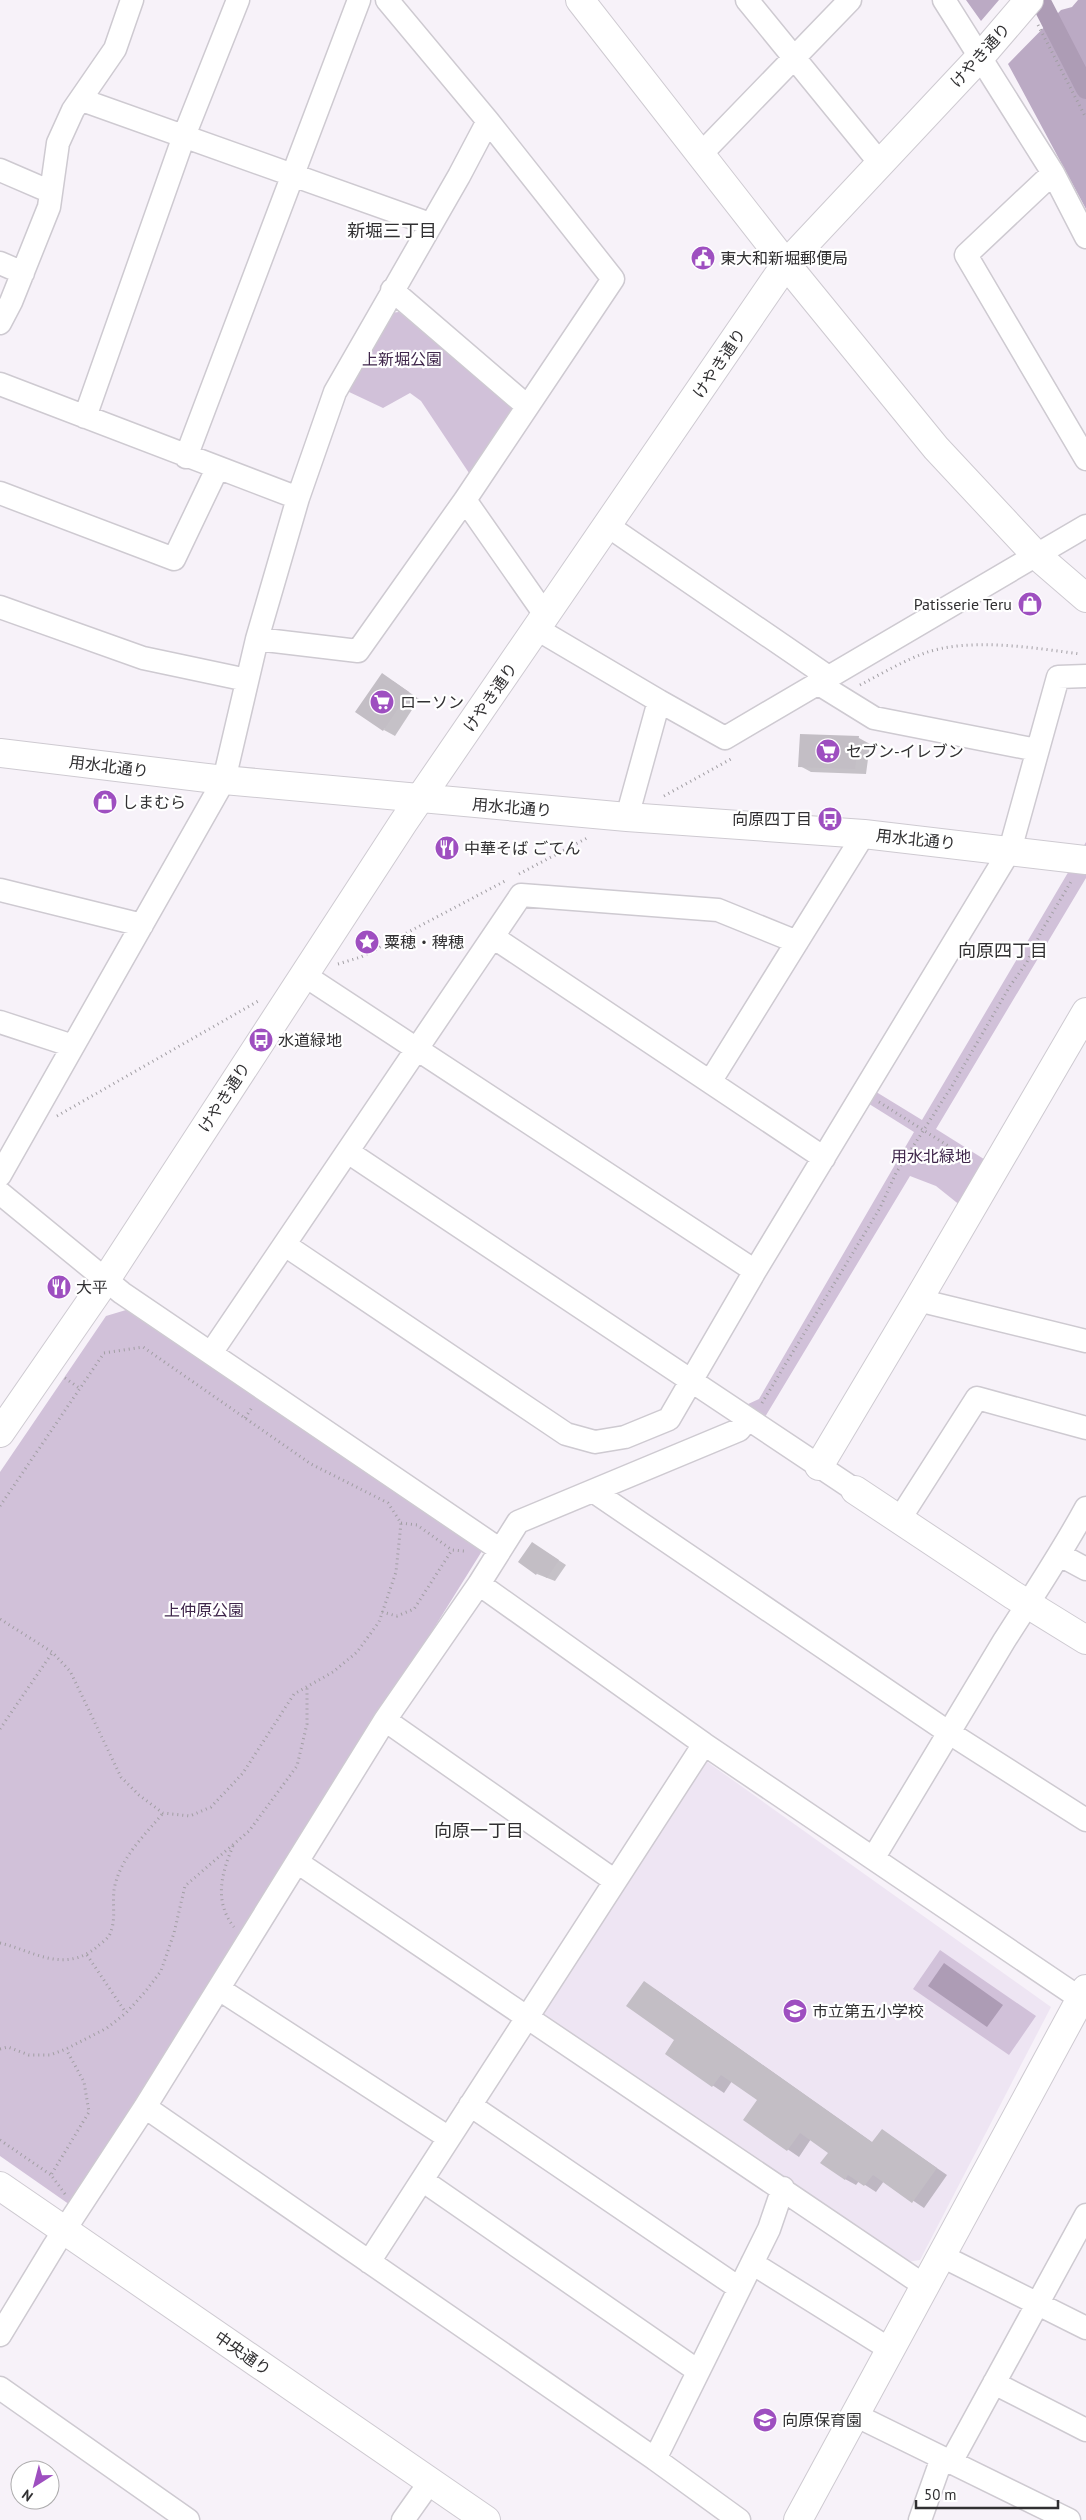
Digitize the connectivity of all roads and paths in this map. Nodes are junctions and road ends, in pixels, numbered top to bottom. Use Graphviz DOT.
graph roads {
  1 [pos="238,0"];
  2 [pos="359,0"];
  3 [pos="387,0"];
  4 [pos="580,0"];
  5 [pos="747,0"];
  6 [pos="850,0"];
  7 [pos="944,0"];
  8 [pos="127,2"];
  9 [pos="1034,12"];
  10 [pos="981,56"];
  11 [pos="794,58"];
  12 [pos="82,100"];
  13 [pos="1086,118"];
  14 [pos="488,121"];
  15 [pos="184,136"];
  16 [pos="701,154"];
  17 [pos="880,163"];
  18 [pos="0,170"];
  19 [pos="1054,173"];
  20 [pos="293,175"];
  21 [pos="51,192"];
  22 [pos="430,224"];
  23 [pos="1086,237"];
  24 [pos="0,263"];
  25 [pos="786,264"];
  26 [pos="23,273"];
  27 [pos="392,290"];
  28 [pos="0,323"];
  29 [pos="0,384"];
  30 [pos="528,406"];
  31 [pos="85,417"];
  32 [pos="186,457"];
  33 [pos="1086,459"];
  34 [pos="217,469"];
  35 [pos="0,493"];
  36 [pos="298,498"];
  37 [pos="465,500"];
  38 [pos="608,526"];
  39 [pos="1086,526"];
  40 [pos="1035,554"];
  41 [pos="1086,598"];
  42 [pos="0,607"];
  43 [pos="542,623"];
  44 [pos="257,639"];
  45 [pos="1086,676"];
  46 [pos="247,680"];
  47 [pos="825,681"];
  48 [pos="659,701"];
  49 [pos="1037,750"];
  50 [pos="0,753"];
  51 [pos="224,780"];
  52 [pos="421,799"];
  53 [pos="627,816"];
  54 [pos="593,834"];
  55 [pos="864,834"];
  56 [pos="1018,851"];
  57 [pos="1085,860"];
  58 [pos="518,874"];
  59 [pos="510,879"];
  60 [pos="0,890"];
  61 [pos="142,925"];
  62 [pos="493,937"];
  63 [pos="797,942"];
  64 [pos="337,965"];
  65 [pos="304,975"];
  66 [pos="261,999"];
  67 [pos="1086,1012"];
  68 [pos="0,1022"];
  69 [pos="73,1046"];
  70 [pos="417,1049"];
  71 [pos="710,1082"];
  72 [pos="864,1092"];
  73 [pos="56,1117"];
  74 [pos="924,1130"];
  75 [pos="348,1152"];
  76 [pos="824,1158"];
  77 [pos="969,1167"];
  78 [pos="2,1169"];
  79 [pos="0,1194"];
  80 [pos="285,1245"];
  81 [pos="755,1271"];
  82 [pos="105,1281"];
  83 [pos="918,1300"];
  84 [pos="1086,1341"];
  85 [pos="211,1353"];
  86 [pos="63,1377"];
  87 [pos="690,1380"];
  88 [pos="79,1388"];
  89 [pos="748,1419"];
  90 [pos="1086,1428"];
  91 [pos="0,1433"];
  92 [pos="819,1466"];
  93 [pos="855,1490"];
  94 [pos="593,1491"];
  95 [pos="0,1506"];
  96 [pos="1086,1508"];
  97 [pos="899,1520"];
  98 [pos="499,1549"];
  99 [pos="452,1550"];
  100 [pos="1060,1555"];
  101 [pos="1086,1569"];
  102 [pos="479,1584"];
  103 [pos="1027,1604"];
  104 [pos="382,1612"];
  105 [pos="0,1619"];
  106 [pos="1086,1640"];
  107 [pos="52,1652"];
  108 [pos="307,1688"];
  109 [pos="385,1720"];
  110 [pos="0,1729"];
  111 [pos="948,1732"];
  112 [pos="704,1744"];
  113 [pos="163,1813"];
  114 [pos="1086,1820"];
  115 [pos="234,1844"];
  116 [pos="874,1857"];
  117 [pos="297,1862"];
  118 [pos="615,1881"];
  119 [pos="248,1942"];
  120 [pos="0,1943"];
  121 [pos="87,1955"];
  122 [pos="218,1989"];
  123 [pos="1081,2007"];
  124 [pos="126,2013"];
  125 [pos="527,2017"];
  126 [pos="0,2049"];
  127 [pos="66,2049"];
  128 [pos="470,2105"];
  129 [pos="145,2107"];
  130 [pos="449,2138"];
  131 [pos="0,2140"];
  132 [pos="51,2175"];
  133 [pos="422,2180"];
  134 [pos="0,2186"];
  135 [pos="783,2188"];
  136 [pos="1086,2215"];
  137 [pos="71,2223"];
  138 [pos="942,2256"];
  139 [pos="369,2262"];
  140 [pos="752,2263"];
  141 [pos="925,2286"];
  142 [pos="739,2288"];
  143 [pos="1037,2304"];
  144 [pos="1086,2328"];
  145 [pos="0,2335"];
  146 [pos="890,2350"];
  147 [pos="698,2371"];
  148 [pos="994,2383"];
  149 [pos="0,2388"];
  150 [pos="855,2415"];
  151 [pos="1086,2430"];
  152 [pos="655,2459"];
  153 [pos="946,2460"];
  154 [pos="430,2482"];
  155 [pos="188,2520"];
  156 [pos="403,2520"];
  157 [pos="486,2520"];
  158 [pos="739,2520"];
  159 [pos="798,2520"];
  160 [pos="920,2520"];
  161 [pos="1069,2520"];
  1 -- 15 [label="street"];
  2 -- 20 [label="street"];
  3 -- 14 [label="street"];
  4 -- 16 [label="street"];
  5 -- 11 [label="street"];
  6 -- 11 [label="street"];
  7 -- 10 [label="street"];
  8 -- 12 [label="street"];
  9 -- 10 [label="street, けやき通り"];
  9 -- 13 [label="path"];
  10 -- 17 [label="street, けやき通り"];
  10 -- 19 [label="street"];
  11 -- 16 [label="street"];
  11 -- 17 [label="street"];
  12 -- 15 [label="street"];
  12 -- 21 [label="street"];
  14 -- 22 [label="street"];
  14 -- 30 [label="street"];
  15 -- 20 [label="street"];
  15 -- 31 [label="street"];
  16 -- 25 [label="street"];
  17 -- 25 [label="street, けやき通り"];
  18 -- 21 [label="street"];
  19 -- 23 [label="street"];
  19 -- 33 [label="street"];
  20 -- 22 [label="street"];
  20 -- 32 [label="street"];
  21 -- 26 [label="street"];
  22 -- 27 [label="street"];
  24 -- 26 [label="street"];
  25 -- 38 [label="street, けやき通り"];
  25 -- 40 [label="street"];
  26 -- 28 [label="street"];
  27 -- 30 [label="street"];
  27 -- 36 [label="street"];
  29 -- 31 [label="street"];
  30 -- 37 [label="street"];
  31 -- 32 [label="street"];
  32 -- 34 [label="street"];
  34 -- 35 [label="street"];
  34 -- 36 [label="street"];
  36 -- 44 [label="street"];
  37 -- 43 [label="street"];
  37 -- 44 [label="street"];
  38 -- 43 [label="street, けやき通り"];
  38 -- 47 [label="street"];
  39 -- 40 [label="street"];
  40 -- 41 [label="street"];
  40 -- 47 [label="street"];
  42 -- 46 [label="street"];
  43 -- 48 [label="street"];
  43 -- 52 [label="street, けやき通り"];
  44 -- 46 [label="street"];
  45 -- 49 [label="street"];
  46 -- 51 [label="street"];
  47 -- 48 [label="street"];
  47 -- 49 [label="street"];
  48 -- 53 [label="street"];
  49 -- 56 [label="street"];
  50 -- 51 [label="street, 用水北通り"];
  51 -- 52 [label="street, 用水北通り"];
  51 -- 61 [label="street"];
  52 -- 53 [label="street, 用水北通り"];
  52 -- 65 [label="street, けやき通り"];
  53 -- 55 [label="street, 用水北通り"];
  54 -- 58 [label="path"];
  55 -- 56 [label="street, 用水北通り"];
  55 -- 63 [label="street"];
  56 -- 57 [label="street, 用水北通り"];
  56 -- 72 [label="street"];
  57 -- 74 [label="path"];
  59 -- 64 [label="path"];
  60 -- 61 [label="street"];
  61 -- 69 [label="street"];
  62 -- 63 [label="street"];
  62 -- 70 [label="street"];
  62 -- 71 [label="street"];
  63 -- 71 [label="street"];
  65 -- 70 [label="street"];
  65 -- 82 [label="street, けやき通り"];
  66 -- 73 [label="path"];
  67 -- 83 [label="street"];
  68 -- 69 [label="street"];
  69 -- 78 [label="street"];
  70 -- 75 [label="street"];
  70 -- 81 [label="street"];
  71 -- 76 [label="street"];
  72 -- 74 [label="path"];
  72 -- 76 [label="street"];
  74 -- 77 [label="path"];
  74 -- 89 [label="path"];
  75 -- 80 [label="street"];
  75 -- 87 [label="street"];
  76 -- 81 [label="street"];
  79 -- 82 [label="street"];
  80 -- 85 [label="street"];
  80 -- 87 [label="street"];
  81 -- 87 [label="street"];
  82 -- 85 [label="street"];
  82 -- 91 [label="street, けやき通り"];
  83 -- 84 [label="street"];
  83 -- 92 [label="street"];
  85 -- 98 [label="street"];
  86 -- 88 [label="path"];
  87 -- 89 [label="street"];
  88 -- 95 [label="path"];
  88 -- 104 [label="path"];
  89 -- 92 [label="street"];
  89 -- 94 [label="street"];
  90 -- 97 [label="street"];
  92 -- 93 [label="street"];
  93 -- 97 [label="street"];
  94 -- 98 [label="street"];
  94 -- 111 [label="street"];
  96 -- 100 [label="street"];
  97 -- 103 [label="street"];
  98 -- 102 [label="street"];
  99 -- 104 [label="path"];
  100 -- 101 [label="street"];
  100 -- 103 [label="street"];
  102 -- 109 [label="street"];
  102 -- 112 [label="street"];
  103 -- 106 [label="street"];
  103 -- 111 [label="street"];
  104 -- 108 [label="path"];
  105 -- 107 [label="path"];
  107 -- 110 [label="path"];
  107 -- 113 [label="path"];
  108 -- 113 [label="path"];
  108 -- 115 [label="path"];
  109 -- 117 [label="street"];
  109 -- 118 [label="street"];
  111 -- 114 [label="street"];
  111 -- 116 [label="street"];
  112 -- 116 [label="street"];
  112 -- 118 [label="street"];
  113 -- 121 [label="path"];
  115 -- 119 [label="path"];
  115 -- 124 [label="path"];
  116 -- 123 [label="street"];
  117 -- 119 [label="street"];
  117 -- 125 [label="street"];
  118 -- 125 [label="street"];
  119 -- 122 [label="street"];
  120 -- 121 [label="path"];
  121 -- 124 [label="path"];
  122 -- 129 [label="street"];
  122 -- 130 [label="street"];
  123 -- 138 [label="street"];
  124 -- 127 [label="path"];
  125 -- 128 [label="street"];
  125 -- 135 [label="street"];
  126 -- 127 [label="path"];
  127 -- 132 [label="path"];
  128 -- 130 [label="street"];
  128 -- 142 [label="street"];
  129 -- 137 [label="street"];
  129 -- 139 [label="street"];
  130 -- 133 [label="street"];
  131 -- 132 [label="path"];
  132 -- 137 [label="path"];
  133 -- 139 [label="street"];
  133 -- 147 [label="street"];
  134 -- 137 [label="street, 中央通り"];
  135 -- 140 [label="street"];
  135 -- 141 [label="street"];
  136 -- 143 [label="street"];
  137 -- 145 [label="street"];
  137 -- 154 [label="street, 中央通り"];
  138 -- 141 [label="street"];
  138 -- 143 [label="street"];
  139 -- 152 [label="street"];
  140 -- 142 [label="street"];
  140 -- 146 [label="street"];
  141 -- 146 [label="street"];
  142 -- 147 [label="street"];
  143 -- 144 [label="street"];
  143 -- 148 [label="street"];
  146 -- 150 [label="street"];
  147 -- 152 [label="street"];
  148 -- 151 [label="street"];
  148 -- 153 [label="street"];
  149 -- 155 [label="street"];
  150 -- 153 [label="street"];
  150 -- 159 [label="street"];
  152 -- 158 [label="street"];
  153 -- 160 [label="street"];
  153 -- 161 [label="street"];
  154 -- 156 [label="street"];
  154 -- 157 [label="street, 中央通り"];
}
